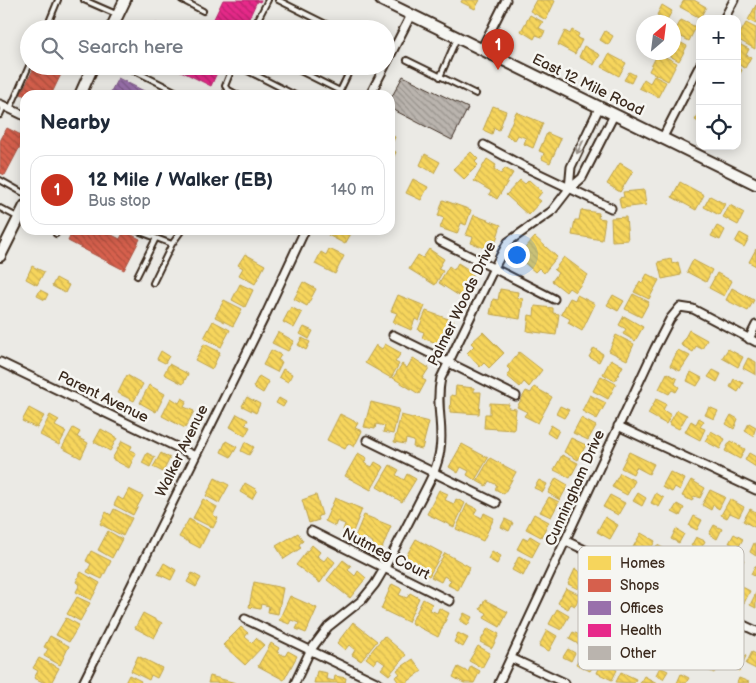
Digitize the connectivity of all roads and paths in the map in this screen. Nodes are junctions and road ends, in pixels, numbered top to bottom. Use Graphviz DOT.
graph roads {
  1 [pos="58,0"];
  2 [pos="84,0"];
  3 [pos="125,0"];
  4 [pos="182,0"];
  5 [pos="268,0"];
  6 [pos="278,0"];
  7 [pos="506,0"];
  8 [pos="734,0"];
  9 [pos="385,1"];
  10 [pos="203,10"];
  11 [pos="118,15"];
  12 [pos="411,15"];
  13 [pos="726,15"];
  14 [pos="50,20"];
  15 [pos="116,20"];
  16 [pos="258,20"];
  17 [pos="318,20"];
  18 [pos="457,38"];
  19 [pos="395,47"];
  20 [pos="482,50"];
  21 [pos="406,60"];
  22 [pos="696,73"];
  23 [pos="24,75"];
  24 [pos="89,75"];
  25 [pos="143,75"];
  26 [pos="229,75"];
  27 [pos="256,75"];
  28 [pos="306,75"];
  29 [pos="348,75"];
  30 [pos="381,75"];
  31 [pos="440,77"];
  32 [pos="84,90"];
  33 [pos="173,90"];
  34 [pos="229,90"];
  35 [pos="285,90"];
  36 [pos="334,90"];
  37 [pos="340,90"];
  38 [pos="373,90"];
  39 [pos="476,94"];
  40 [pos="5,106"];
  41 [pos="599,108"];
  42 [pos="20,114"];
  43 [pos="0,115"];
  44 [pos="614,115"];
  45 [pos="662,139"];
  46 [pos="484,145"];
  47 [pos="0,180"];
  48 [pos="756,184"];
  49 [pos="570,188"];
  50 [pos="20,191"];
  51 [pos="0,208"];
  52 [pos="611,208"];
  53 [pos="19,218"];
  54 [pos="148,235"];
  55 [pos="178,235"];
  56 [pos="303,235"];
  57 [pos="156,238"];
  58 [pos="440,241"];
  59 [pos="172,244"];
  60 [pos="0,256"];
  61 [pos="494,268"];
  62 [pos="137,276"];
  63 [pos="153,283"];
  64 [pos="554,299"];
  65 [pos="756,325"];
  66 [pos="393,335"];
  67 [pos="752,341"];
  68 [pos="0,362"];
  69 [pos="447,363"];
  70 [pos="516,396"];
  71 [pos="618,426"];
  72 [pos="367,440"];
  73 [pos="195,456"];
  74 [pos="434,473"];
  75 [pos="756,490"];
  76 [pos="496,503"];
  77 [pos="311,531"];
  78 [pos="566,541"];
  79 [pos="578,547"];
  80 [pos="384,569"];
  81 [pos="450,601"];
  82 [pos="246,619"];
  83 [pos="744,625"];
  84 [pos="756,631"];
  85 [pos="310,651"];
  86 [pos="511,658"];
  87 [pos="83,683"];
  88 [pos="295,683"];
  89 [pos="378,683"];
  90 [pos="499,683"];
  91 [pos="565,683"];
  1 -- 14 [label="lane"];
  2 -- 11 [label="lane"];
  3 -- 11 [label="main road"];
  4 -- 10 [label="lane"];
  5 -- 16 [label="lane"];
  6 -- 17 [label="lane"];
  7 -- 20 [label="street"];
  8 -- 13 [label="street"];
  9 -- 12 [label="main road, East 12 Mile Road"];
  11 -- 15 [label="main road"];
  12 -- 18 [label="main road, East 12 Mile Road"];
  12 -- 19 [label="street"];
  18 -- 20 [label="main road, East 12 Mile Road"];
  18 -- 31 [label="lane"];
  20 -- 41 [label="main road, East 12 Mile Road"];
  21 -- 31 [label="lane"];
  22 -- 45 [label="street"];
  23 -- 40 [label="lane"];
  24 -- 32 [label="main road"];
  25 -- 33 [label="lane"];
  26 -- 34 [label="lane"];
  27 -- 35 [label="lane"];
  28 -- 36 [label="lane"];
  29 -- 37 [label="lane"];
  30 -- 38 [label="street"];
  31 -- 39 [label="lane"];
  40 -- 42 [label="street"];
  40 -- 43 [label="lane"];
  41 -- 44 [label="main road, East 12 Mile Road"];
  41 -- 49 [label="street, one-way"];
  44 -- 45 [label="main road, East 12 Mile Road"];
  44 -- 49 [label="street, Palmer Woods Drive"];
  45 -- 48 [label="main road, East 12 Mile Road"];
  46 -- 49 [label="street"];
  47 -- 50 [label="lane"];
  49 -- 52 [label="street"];
  49 -- 61 [label="street, Palmer Woods Drive"];
  51 -- 53 [label="lane"];
  53 -- 60 [label="main road"];
  54 -- 57 [label="lane"];
  55 -- 59 [label="lane"];
  56 -- 73 [label="street, Walker Avenue"];
  57 -- 59 [label="lane"];
  57 -- 62 [label="lane"];
  58 -- 61 [label="street"];
  59 -- 63 [label="lane"];
  61 -- 64 [label="street"];
  61 -- 69 [label="street, Palmer Woods Drive"];
  65 -- 67 [label="street"];
  66 -- 69 [label="street"];
  67 -- 71 [label="street, Cunningham Drive"];
  68 -- 73 [label="street, Parent Avenue"];
  69 -- 70 [label="street"];
  69 -- 74 [label="street, Palmer Woods Drive"];
  71 -- 75 [label="street"];
  71 -- 78 [label="street, Cunningham Drive"];
  72 -- 74 [label="street"];
  73 -- 87 [label="street, Walker Avenue"];
  74 -- 76 [label="street"];
  74 -- 80 [label="street, Palmer Woods Drive"];
  77 -- 80 [label="street, Nutmeg Court"];
  78 -- 79 [label="street"];
  78 -- 86 [label="street, Cunningham Drive"];
  80 -- 81 [label="street, Nutmeg Court"];
  80 -- 85 [label="street, Palmer Woods Drive"];
  82 -- 85 [label="street"];
  83 -- 84 [label="street"];
  85 -- 88 [label="street, Palmer Woods Drive"];
  85 -- 89 [label="street"];
  86 -- 90 [label="street, Cunningham Drive"];
  86 -- 91 [label="street"];
}
